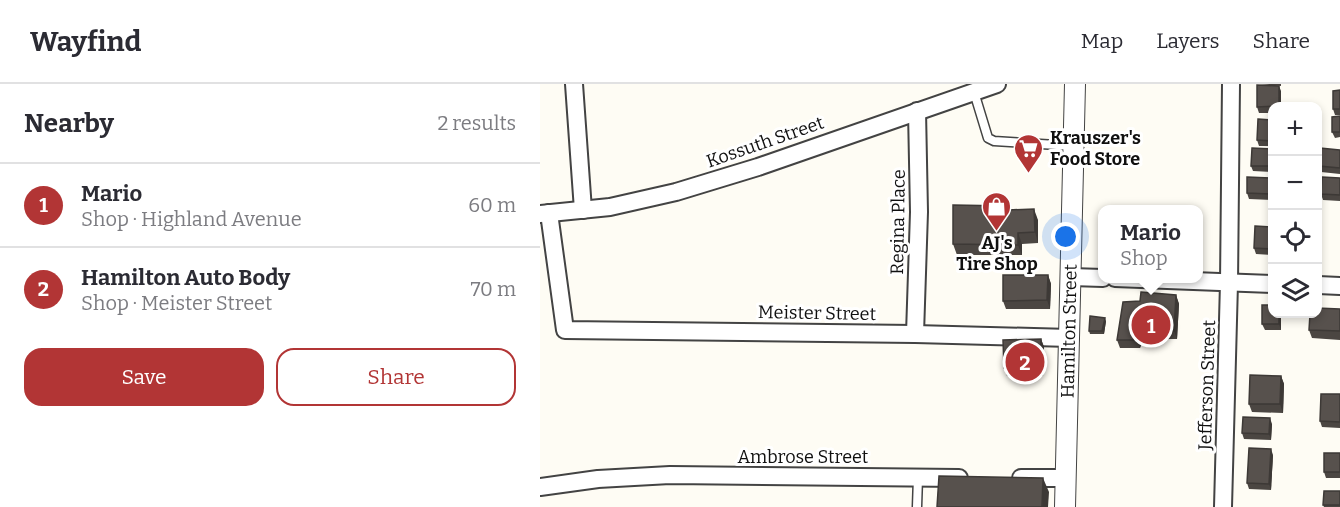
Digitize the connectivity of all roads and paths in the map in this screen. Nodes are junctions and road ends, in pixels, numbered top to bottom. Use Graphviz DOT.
graph roads {
  1 [pos="574,84"];
  2 [pos="997,84"];
  3 [pos="1075,84"];
  4 [pos="1231,84"];
  5 [pos="974,92"];
  6 [pos="917,111"];
  7 [pos="1074,146"];
  8 [pos="583,210"];
  9 [pos="545,214"];
  10 [pos="1071,277"];
  11 [pos="1098,278"];
  12 [pos="1203,282"];
  13 [pos="1229,283"];
  14 [pos="1268,284"];
  15 [pos="1322,285"];
  16 [pos="1340,286"];
  17 [pos="915,334"];
  18 [pos="1070,338"];
  19 [pos="918,477"];
  20 [pos="973,478"];
  21 [pos="1006,478"];
  22 [pos="1065,478"];
  23 [pos="540,486"];
  24 [pos="917,507"];
  25 [pos="1065,507"];
  26 [pos="1223,507"];
  1 -- 8 [label="street"];
  2 -- 5 [label="street, Kossuth Street"];
  3 -- 7 [label="street, Hamilton Street"];
  4 -- 13 [label="street, Jefferson Street"];
  5 -- 6 [label="street, Kossuth Street"];
  5 -- 7 [label="lane"];
  6 -- 8 [label="street, Kossuth Street"];
  6 -- 17 [label="street, Regina Place"];
  7 -- 10 [label="street, Hamilton Street"];
  8 -- 9 [label="street, Kossuth Street"];
  9 -- 17 [label="street, Meister Street"];
  10 -- 11 [label="street"];
  10 -- 18 [label="street, Hamilton Street"];
  12 -- 13 [label="street"];
  13 -- 14 [label="street"];
  13 -- 26 [label="street, Jefferson Street"];
  15 -- 16 [label="street"];
  17 -- 18 [label="street, Meister Street"];
  18 -- 22 [label="street, Hamilton Street"];
  19 -- 20 [label="street, Ambrose Street"];
  19 -- 23 [label="street, Ambrose Street"];
  19 -- 24 [label="lane"];
  21 -- 22 [label="street"];
  22 -- 25 [label="street, Hamilton Street"];
}
